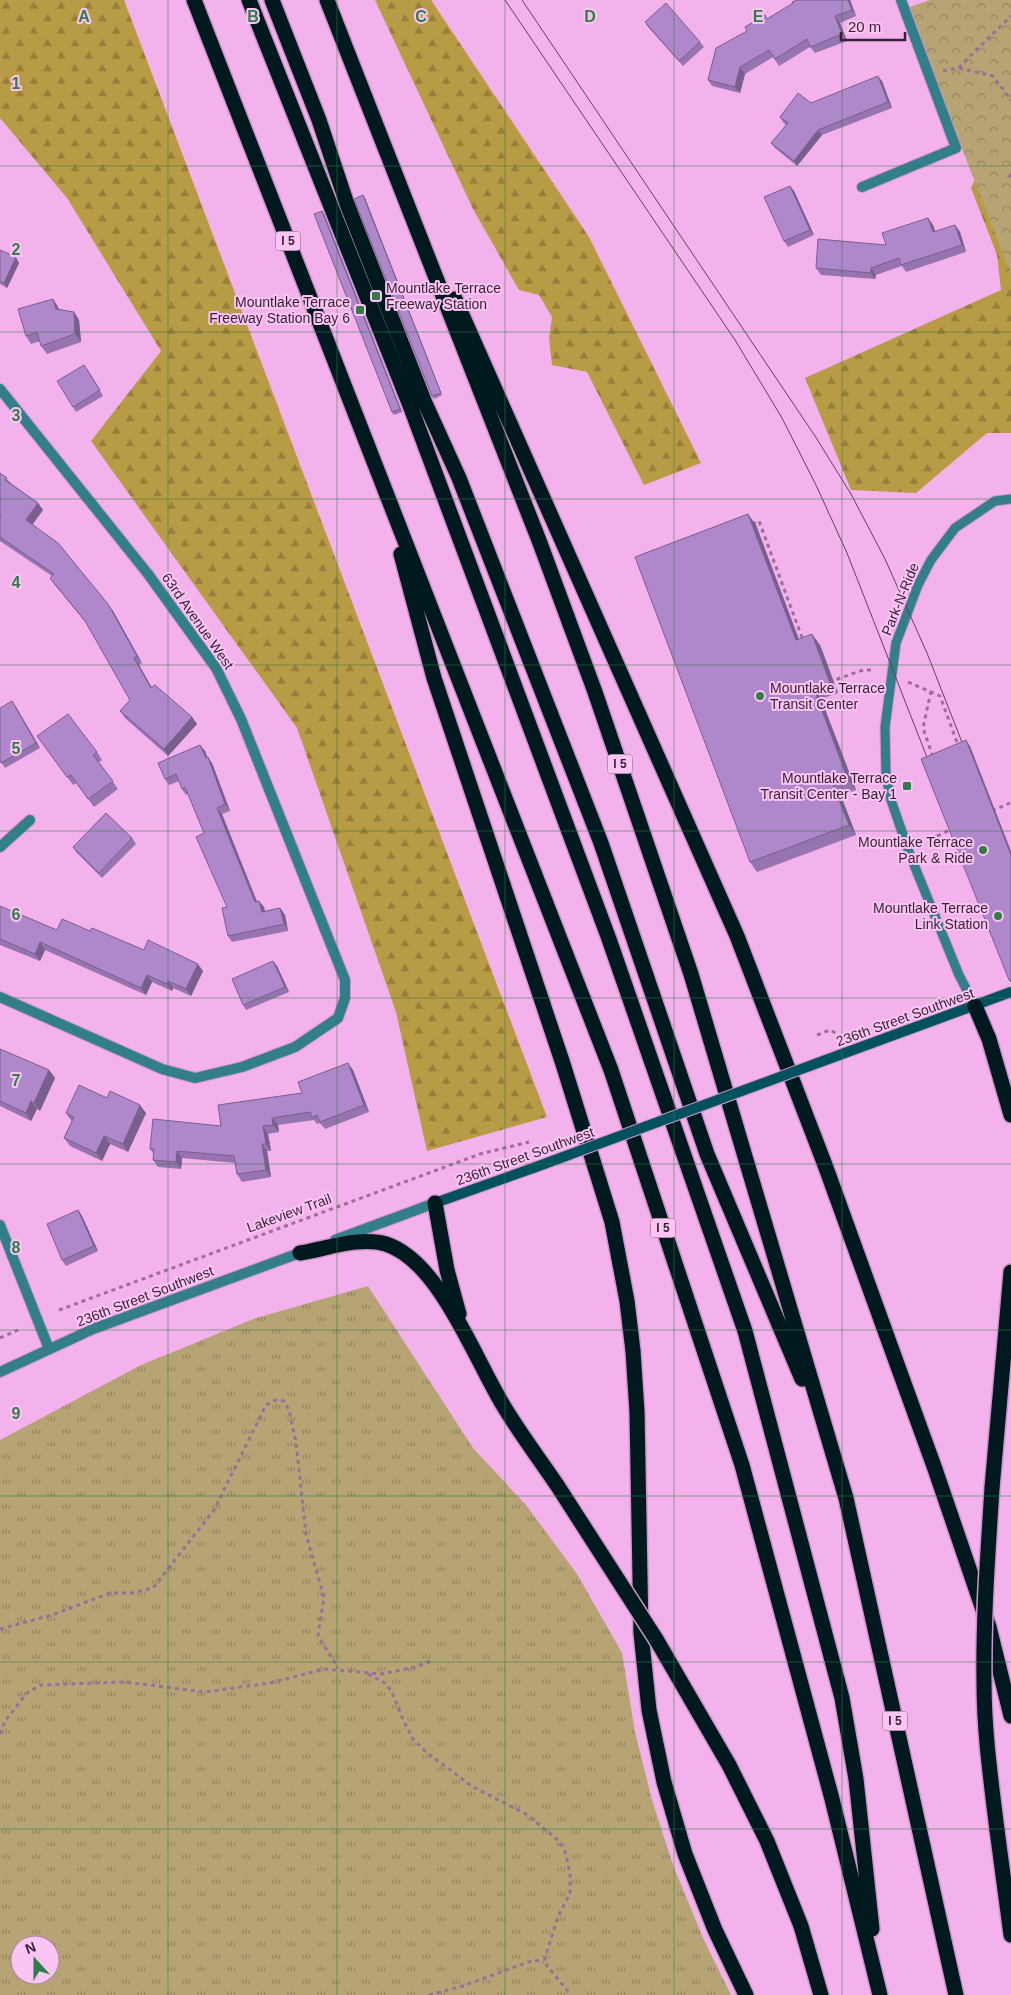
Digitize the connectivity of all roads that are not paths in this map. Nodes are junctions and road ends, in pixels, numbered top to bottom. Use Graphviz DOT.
graph roads {
  1 [pos="194,0"];
  2 [pos="249,0"];
  3 [pos="272,0"];
  4 [pos="327,0"];
  5 [pos="901,0"];
  6 [pos="365,96"];
  7 [pos="862,187"];
  8 [pos="0,389"];
  9 [pos="382,482"];
  10 [pos="1011,499"];
  11 [pos="30,820"];
  12 [pos="0,847"];
  13 [pos="1011,992"];
  14 [pos="0,997"];
  15 [pos="975,1006"];
  16 [pos="1011,1115"];
  17 [pos="435,1204"];
  18 [pos="0,1225"];
  19 [pos="300,1253"];
  20 [pos="1011,1272"];
  21 [pos="462,1329"];
  22 [pos="50,1349"];
  23 [pos="0,1372"];
  24 [pos="831,1447"];
  25 [pos="1011,1716"];
  26 [pos="1011,1935"];
  27 [pos="880,1994"];
  28 [pos="746,1995"];
  29 [pos="821,1995"];
  30 [pos="956,1995"];
  1 -- 9 [label="highway, I 5"];
  2 -- 27 [label="highway"];
  3 -- 24 [label="highway"];
  4 -- 6 [label="highway, I 5"];
  5 -- 7 [label="street"];
  6 -- 24 [label="highway, I 5"];
  6 -- 25 [label="highway"];
  8 -- 14 [label="street, 63rd Avenue West"];
  9 -- 27 [label="highway, I 5"];
  9 -- 28 [label="highway"];
  10 -- 15 [label="lane, Park-N-Ride"];
  11 -- 12 [label="street"];
  13 -- 15 [label="main road, 236th Street Southwest"];
  15 -- 16 [label="highway"];
  15 -- 17 [label="main road, 236th Street Southwest, bridge"];
  17 -- 19 [label="street, 236th Street Southwest"];
  17 -- 21 [label="highway"];
  18 -- 22 [label="street"];
  19 -- 21 [label="highway"];
  19 -- 22 [label="street, 236th Street Southwest"];
  20 -- 26 [label="highway, bridge"];
  21 -- 29 [label="highway, bridge"];
  22 -- 23 [label="street, 236th Street Southwest"];
  24 -- 30 [label="highway, I 5"];
}
